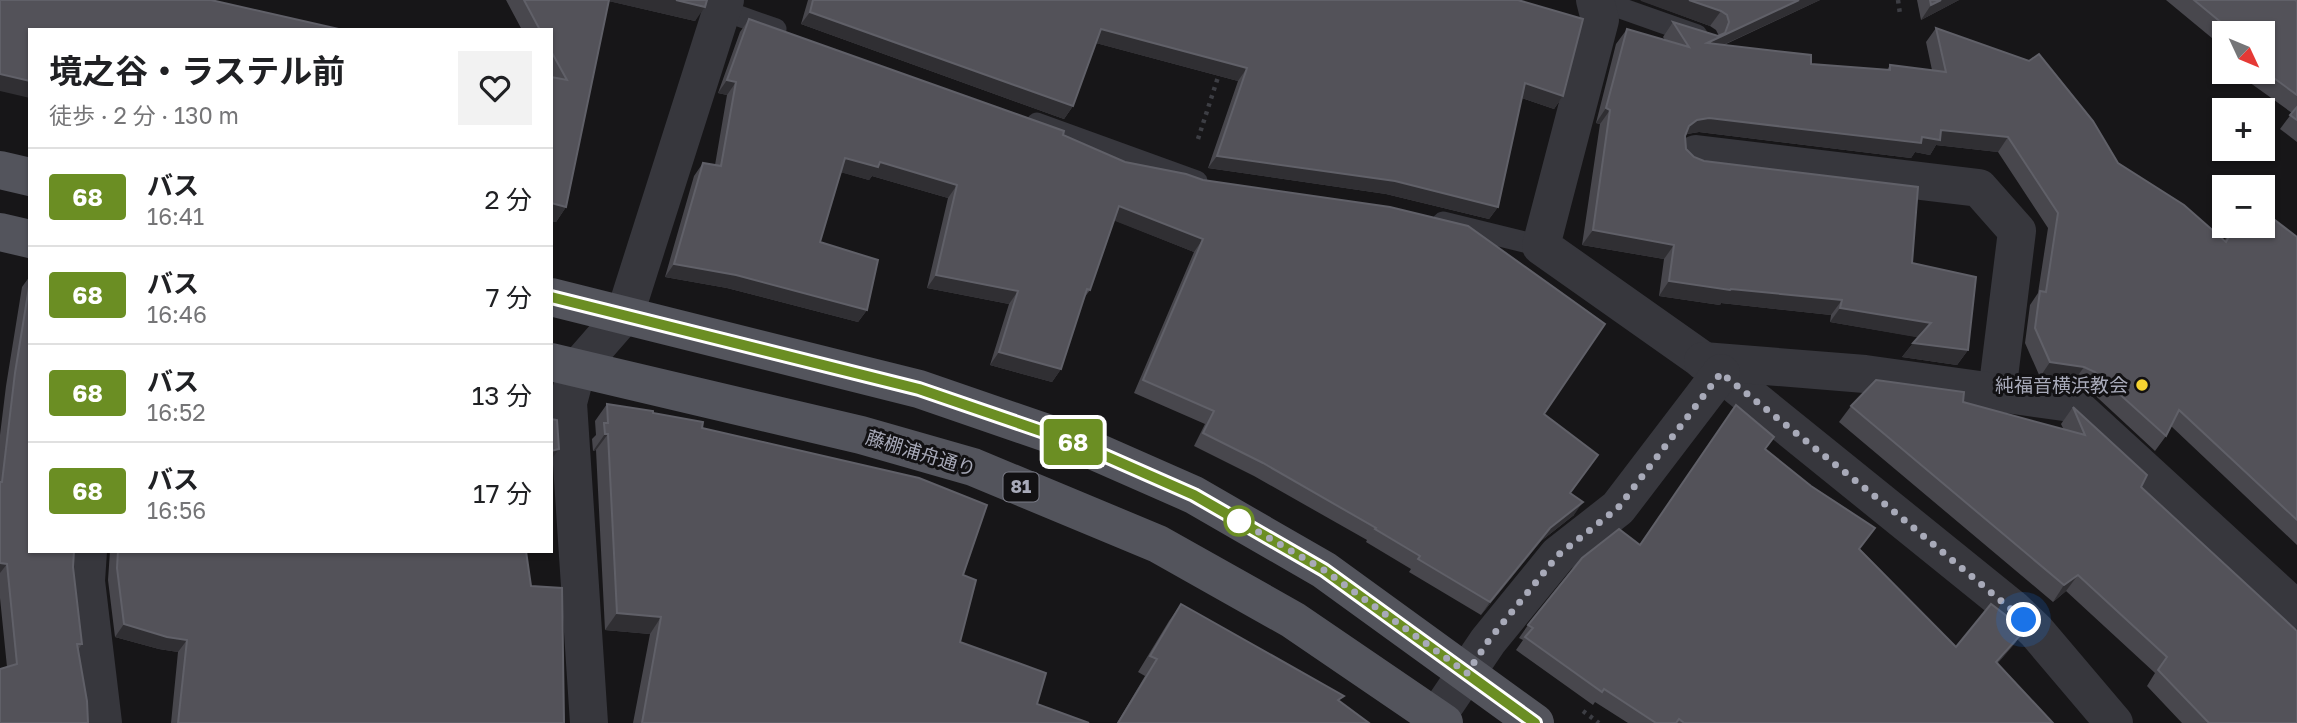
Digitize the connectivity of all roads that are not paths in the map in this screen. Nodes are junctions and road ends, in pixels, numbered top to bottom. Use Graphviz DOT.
graph roads {
  1 [pos="1596,0"];
  2 [pos="724,5"];
  3 [pos="799,37"];
  4 [pos="1706,38"];
  5 [pos="1018,116"];
  6 [pos="1696,153"];
  7 [pos="0,170"];
  8 [pos="28,177"];
  9 [pos="1223,184"];
  10 [pos="1423,217"];
  11 [pos="0,232"];
  12 [pos="28,239"];
  13 [pos="1541,246"];
  14 [pos="553,297"];
  15 [pos="625,314"];
  16 [pos="564,365"];
  17 [pos="1712,367"];
  18 [pos="1997,393"];
  19 [pos="88,553"];
  20 [pos="2297,610"];
  21 [pos="1467,673"];
  22 [pos="1440,720"];
  23 [pos="103,723"];
  24 [pos="589,723"];
  25 [pos="1535,723"];
  26 [pos="2114,723"];
  1 -- 4 [label="lane"];
  1 -- 13 [label="street"];
  2 -- 3 [label="lane"];
  2 -- 15 [label="street"];
  5 -- 9 [label="lane"];
  6 -- 18 [label="street"];
  7 -- 8 [label="main road"];
  10 -- 13 [label="lane"];
  11 -- 12 [label="main road"];
  13 -- 17 [label="street"];
  14 -- 15 [label="main road"];
  15 -- 16 [label="street"];
  15 -- 21 [label="main road"];
  16 -- 22 [label="main road, 藤棚浦舟通り / 81"];
  16 -- 24 [label="street"];
  17 -- 18 [label="street"];
  17 -- 21 [label="street"];
  17 -- 26 [label="street"];
  18 -- 20 [label="street"];
  19 -- 23 [label="street"];
  21 -- 22 [label="street"];
  21 -- 25 [label="main road"];
}
